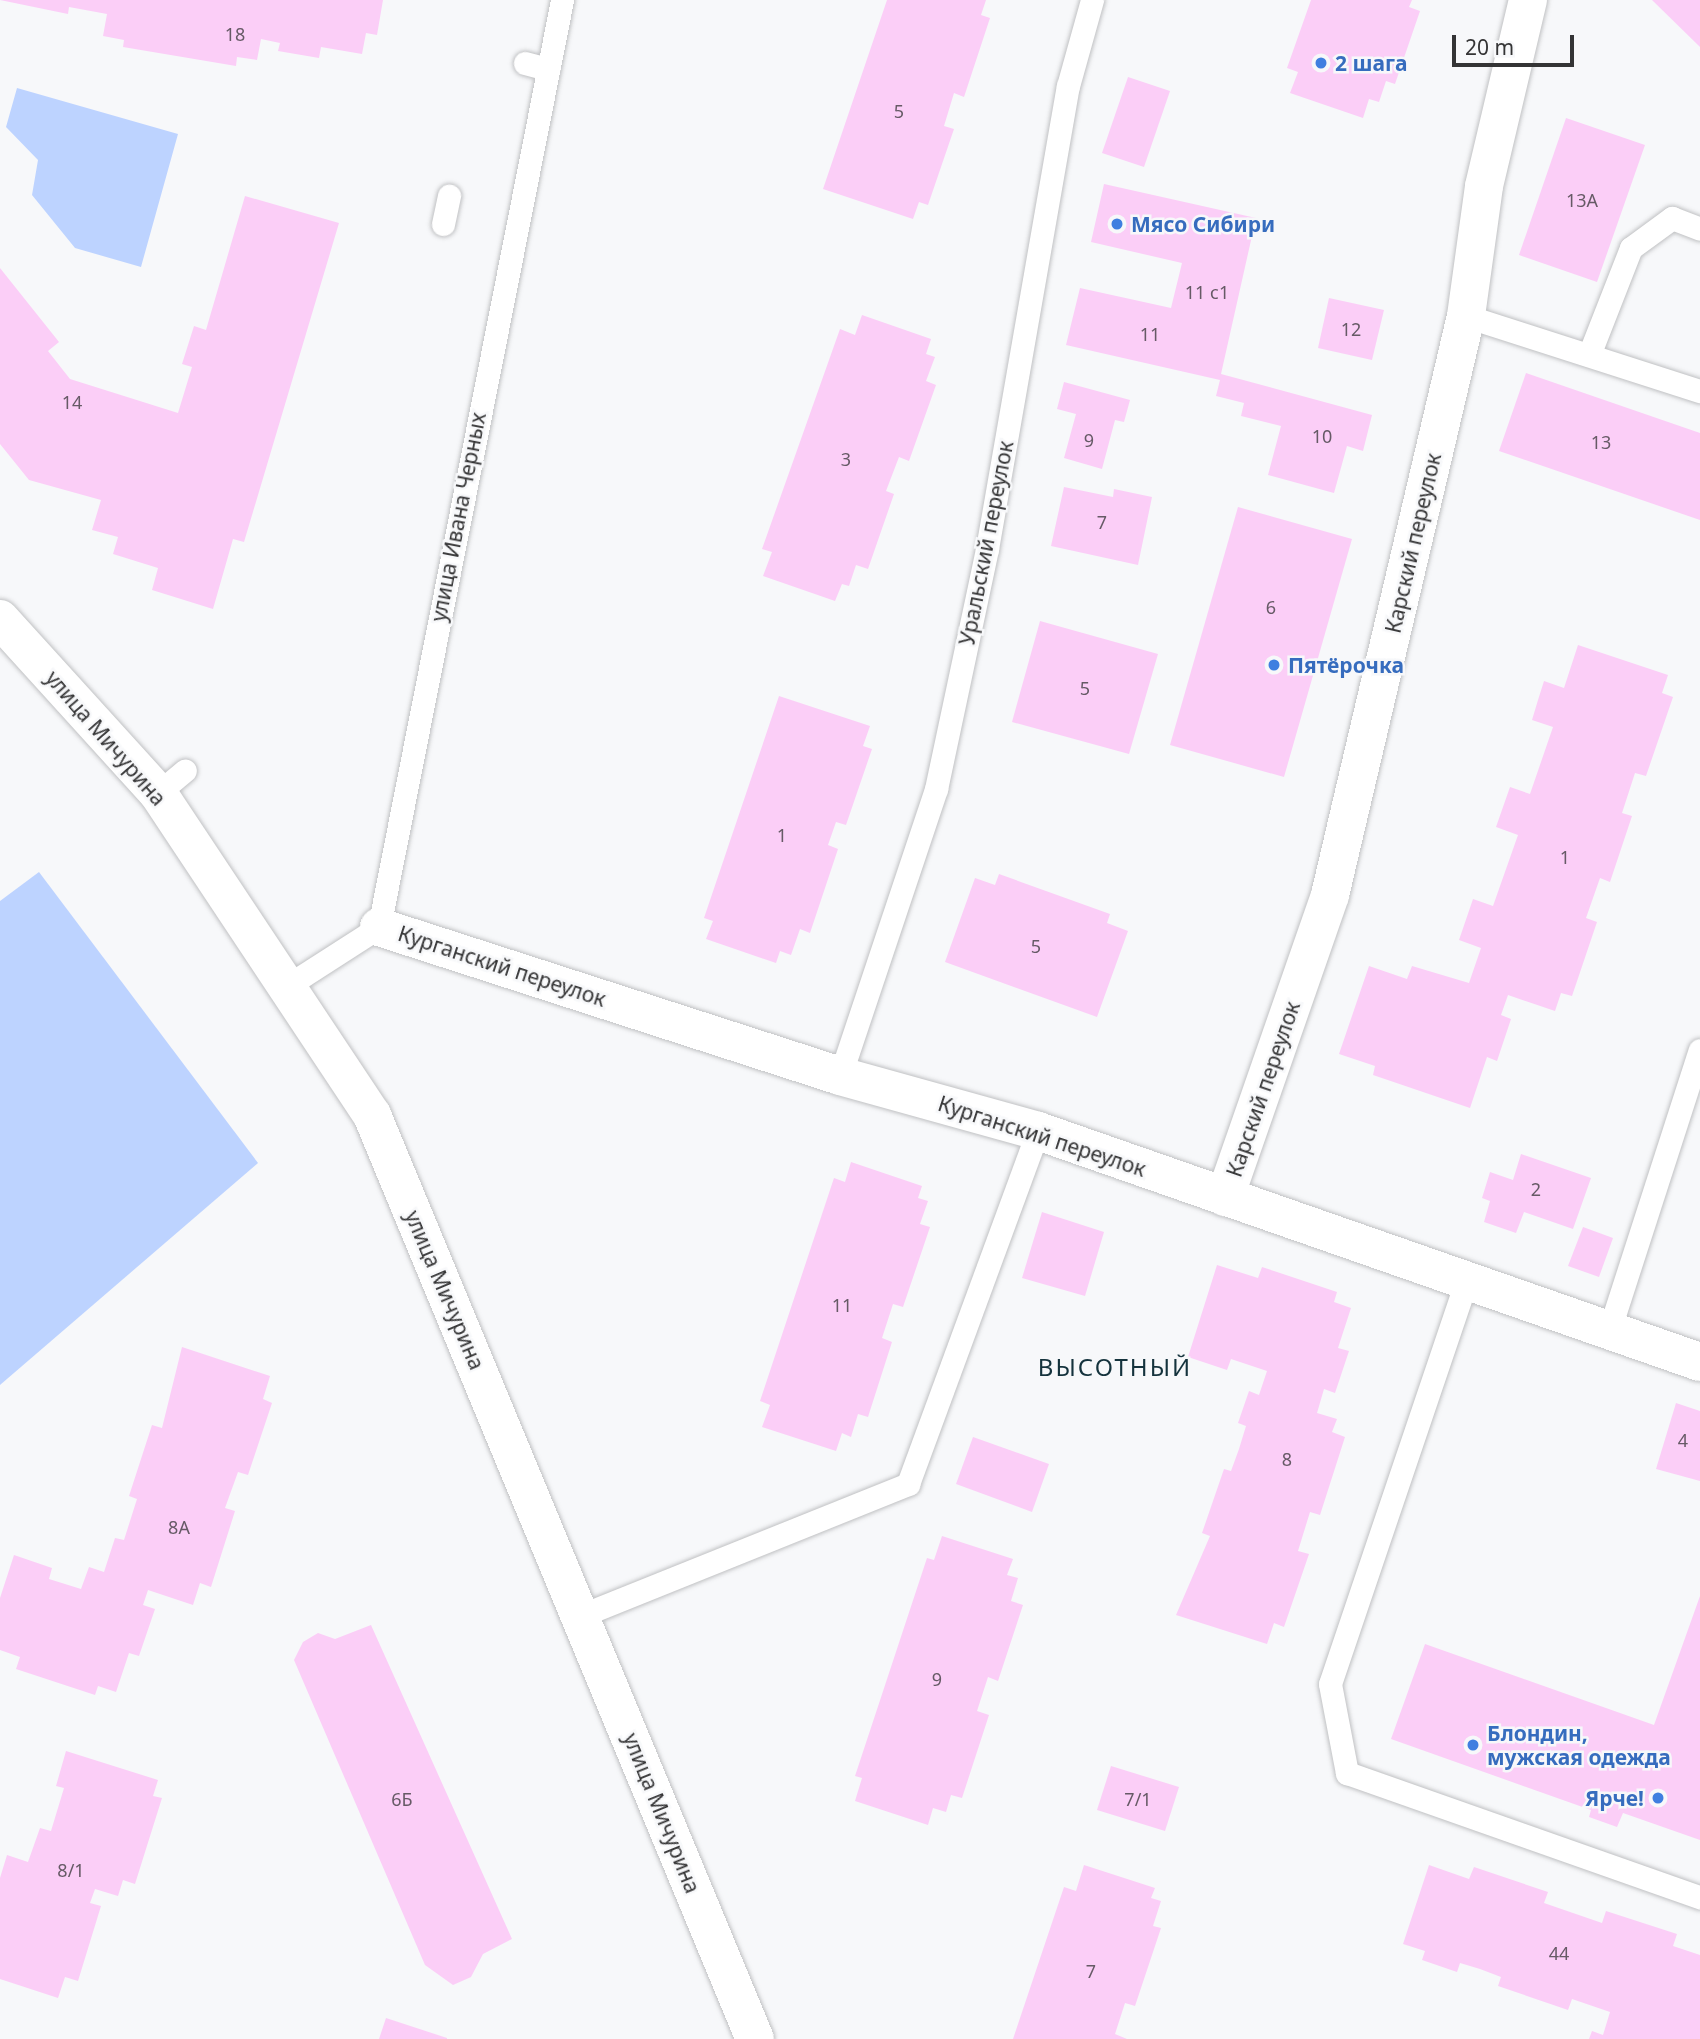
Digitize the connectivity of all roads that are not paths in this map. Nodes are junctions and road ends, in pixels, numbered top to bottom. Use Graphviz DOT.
graph roads {
  1 [pos="562,0"];
  2 [pos="1092,0"];
  3 [pos="1528,0"];
  4 [pos="525,63"];
  5 [pos="548,69"];
  6 [pos="449,196"];
  7 [pos="443,224"];
  8 [pos="1700,229"];
  9 [pos="1466,316"];
  10 [pos="1589,355"];
  11 [pos="1700,391"];
  12 [pos="0,618"];
  13 [pos="379,927"];
  14 [pos="288,986"];
  15 [pos="1700,1050"];
  16 [pos="840,1076"];
  17 [pos="1038,1131"];
  18 [pos="1225,1197"];
  19 [pos="1466,1282"];
  20 [pos="1609,1331"];
  21 [pos="1700,1362"];
  22 [pos="580,1615"];
  23 [pos="1700,1897"];
  24 [pos="755,2039"];
  1 -- 5 [label="lane, улица Ивана Черных"];
  2 -- 16 [label="lane, Уральский переулок"];
  3 -- 9 [label="street, Карский переулок"];
  4 -- 5 [label="lane"];
  5 -- 13 [label="lane, улица Ивана Черных"];
  6 -- 7 [label="lane"];
  8 -- 10 [label="lane"];
  9 -- 10 [label="lane"];
  9 -- 18 [label="street, Карский переулок"];
  10 -- 11 [label="lane"];
  12 -- 14 [label="street, улица Мичурина"];
  13 -- 14 [label="lane"];
  13 -- 16 [label="street, Курганский переулок"];
  14 -- 22 [label="street, улица Мичурина"];
  15 -- 20 [label="lane"];
  16 -- 17 [label="street, Курганский переулок"];
  17 -- 18 [label="street, Курганский переулок"];
  17 -- 22 [label="lane"];
  18 -- 19 [label="street, Курганский переулок"];
  19 -- 20 [label="street, Курганский переулок"];
  19 -- 23 [label="lane"];
  20 -- 21 [label="street, Курганский переулок"];
  22 -- 24 [label="street, улица Мичурина"];
}
